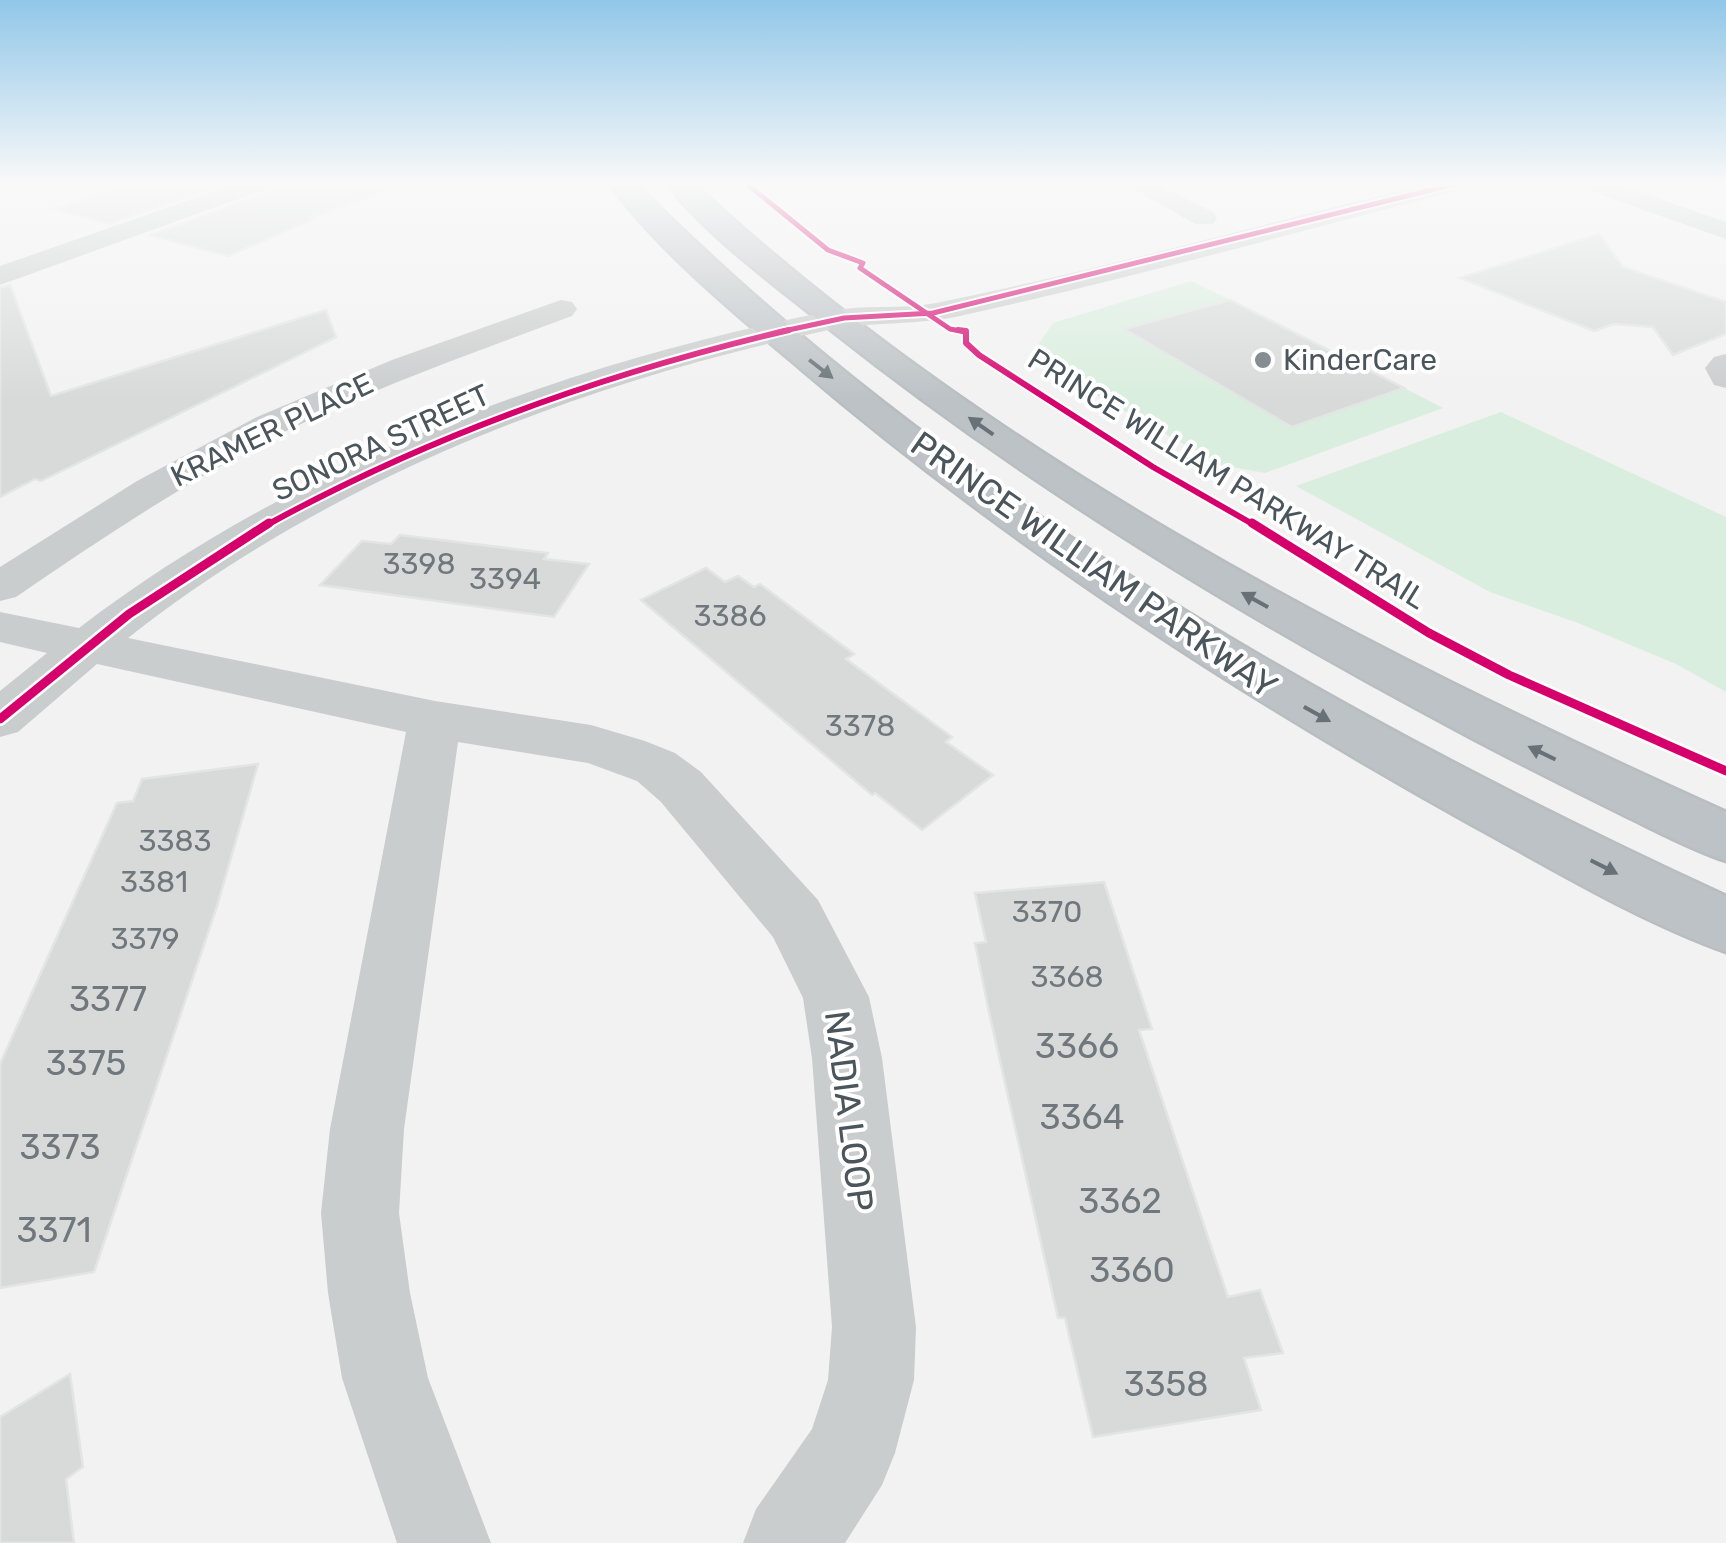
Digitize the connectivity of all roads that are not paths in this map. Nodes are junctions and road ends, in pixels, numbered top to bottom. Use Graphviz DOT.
graph roads {
  1 [pos="56,256"];
  2 [pos="689,256"];
  3 [pos="759,256"];
  4 [pos="1163,256"];
  5 [pos="0,276"];
  6 [pos="924,282"];
  7 [pos="562,309"];
  8 [pos="836,319"];
  9 [pos="777,334"];
  10 [pos="1726,364"];
  11 [pos="1726,378"];
  12 [pos="0,588"];
  13 [pos="0,627"];
  14 [pos="84,647"];
  15 [pos="0,719"];
  16 [pos="435,720"];
  17 [pos="1726,838"];
  18 [pos="1726,925"];
  19 [pos="444,1543"];
  20 [pos="790,1543"];
  1 -- 5 [label="street"];
  2 -- 9 [label="highway, PRINCE WILLIAM PARKWAY"];
  3 -- 8 [label="highway, PRINCE WILLIAM PARKWAY"];
  4 -- 8 [label="street"];
  6 -- 8 [label="street"];
  7 -- 12 [label="street, KRAMER PLACE"];
  8 -- 9 [label="street, SONORA STREET"];
  17 -- 8 [label="highway, PRINCE WILLIAM PARKWAY, one-way"];
  9 -- 14 [label="street, SONORA STREET"];
  9 -- 18 [label="highway, PRINCE WILLIAM PARKWAY, one-way"];
  10 -- 11 [label="street"];
  13 -- 14 [label="street, NADIA LOOP"];
  14 -- 15 [label="street, SONORA STREET"];
  14 -- 16 [label="street, NADIA LOOP"];
  16 -- 19 [label="street"];
  16 -- 20 [label="street, NADIA LOOP"];
}
